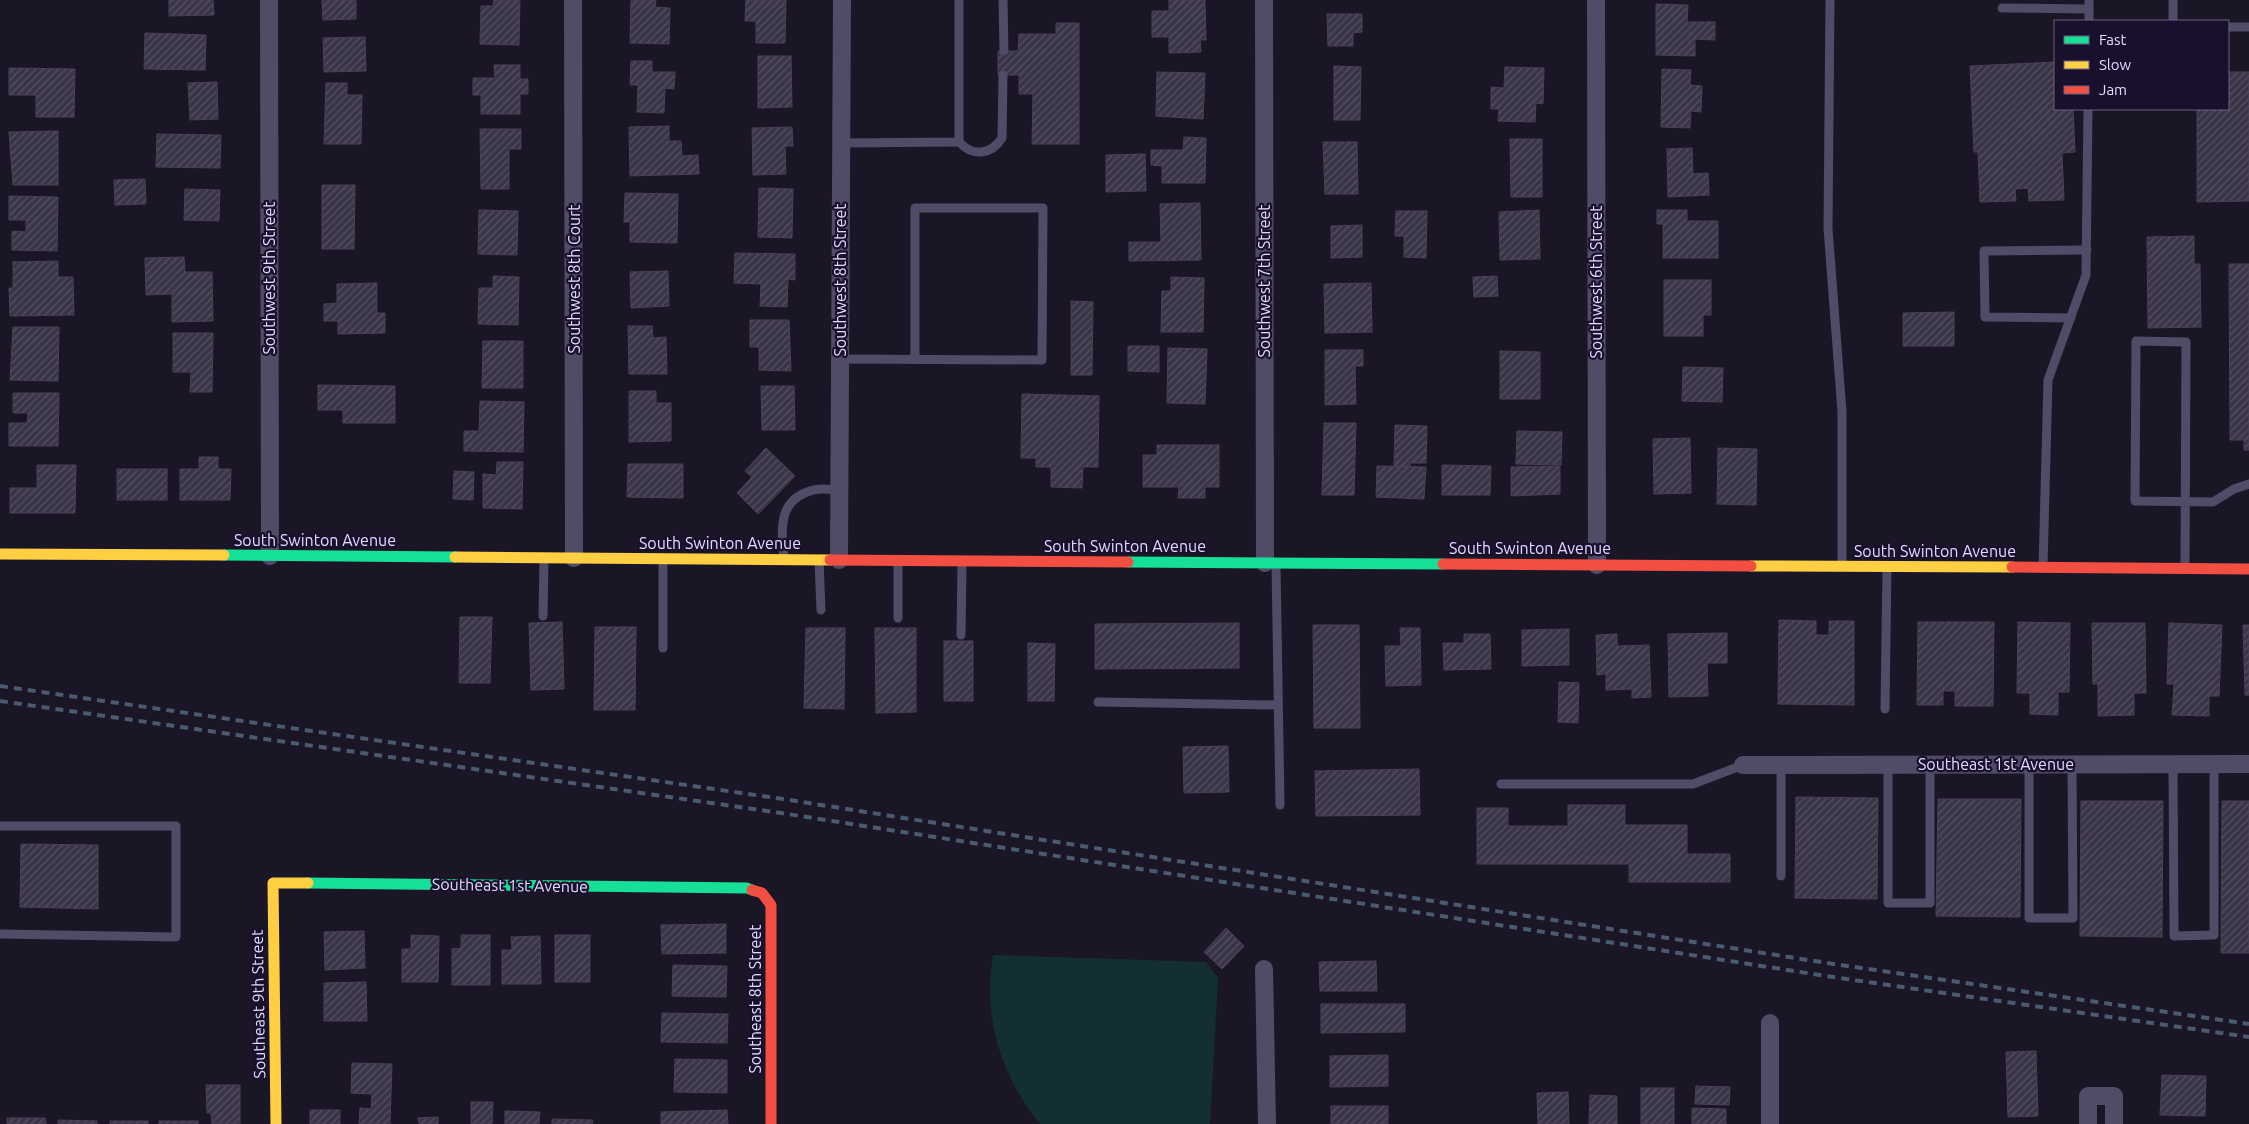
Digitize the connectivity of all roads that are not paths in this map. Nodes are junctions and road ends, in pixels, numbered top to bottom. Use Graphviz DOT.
graph roads {
  1 [pos="269,0"];
  2 [pos="573,0"];
  3 [pos="842,0"];
  4 [pos="959,0"];
  5 [pos="1003,0"];
  6 [pos="1264,0"];
  7 [pos="1596,0"];
  8 [pos="1830,0"];
  9 [pos="2173,0"];
  10 [pos="2089,5"];
  11 [pos="2002,8"];
  12 [pos="2089,20"];
  13 [pos="2173,20"];
  14 [pos="2229,27"];
  15 [pos="2249,27"];
  16 [pos="1004,51"];
  17 [pos="1003,75"];
  18 [pos="2088,110"];
  19 [pos="959,142"];
  20 [pos="841,144"];
  21 [pos="2087,250"];
  22 [pos="2071,318"];
  23 [pos="840,359"];
  24 [pos="915,360"];
  25 [pos="2249,484"];
  26 [pos="839,491"];
  27 [pos="2185,501"];
  28 [pos="0,554"];
  29 [pos="270,556"];
  30 [pos="544,558"];
  31 [pos="574,558"];
  32 [pos="663,559"];
  33 [pos="784,559"];
  34 [pos="819,560"];
  35 [pos="839,560"];
  36 [pos="898,560"];
  37 [pos="962,561"];
  38 [pos="1270,563"];
  39 [pos="1597,565"];
  40 [pos="1842,566"];
  41 [pos="1887,567"];
  42 [pos="2043,568"];
  43 [pos="2185,569"];
  44 [pos="2249,569"];
  45 [pos="821,610"];
  46 [pos="543,616"];
  47 [pos="898,618"];
  48 [pos="961,635"];
  49 [pos="663,648"];
  50 [pos="1098,702"];
  51 [pos="1278,704"];
  52 [pos="1885,709"];
  53 [pos="2029,764"];
  54 [pos="2072,764"];
  55 [pos="2173,764"];
  56 [pos="2214,764"];
  57 [pos="2249,764"];
  58 [pos="1743,765"];
  59 [pos="1781,765"];
  60 [pos="1888,765"];
  61 [pos="1930,765"];
  62 [pos="1501,784"];
  63 [pos="1280,805"];
  64 [pos="0,826"];
  65 [pos="1782,876"];
  66 [pos="273,883"];
  67 [pos="747,888"];
  68 [pos="0,934"];
  69 [pos="1264,969"];
  70 [pos="1770,1023"];
  71 [pos="276,1124"];
  72 [pos="771,1124"];
  73 [pos="1267,1124"];
  74 [pos="1770,1124"];
  75 [pos="2088,1124"];
  76 [pos="2114,1124"];
  1 -- 29 [label="street, Southwest 9th Street"];
  2 -- 31 [label="street, Southwest 8th Court"];
  3 -- 20 [label="street, Southwest 8th Street"];
  4 -- 19 [label="lane"];
  5 -- 16 [label="lane"];
  6 -- 38 [label="street, Southwest 7th Street"];
  7 -- 39 [label="street, Southwest 6th Street"];
  8 -- 40 [label="lane"];
  9 -- 13 [label="lane"];
  10 -- 11 [label="lane"];
  10 -- 12 [label="lane"];
  14 -- 15 [label="lane"];
  17 -- 19 [label="lane"];
  18 -- 21 [label="lane"];
  19 -- 20 [label="lane"];
  20 -- 23 [label="street, Southwest 8th Street"];
  21 -- 22 [label="lane"];
  21 -- 22 [label="lane"];
  22 -- 42 [label="lane"];
  23 -- 24 [label="lane"];
  23 -- 26 [label="street, Southwest 8th Street"];
  24 -- 24 [label="lane"];
  25 -- 27 [label="lane"];
  26 -- 33 [label="lane"];
  26 -- 35 [label="street, Southwest 8th Street"];
  27 -- 27 [label="lane"];
  27 -- 43 [label="lane"];
  28 -- 29 [label="street, South Swinton Avenue"];
  29 -- 30 [label="street, South Swinton Avenue"];
  30 -- 31 [label="street, South Swinton Avenue"];
  30 -- 46 [label="lane"];
  31 -- 32 [label="street, South Swinton Avenue"];
  32 -- 33 [label="street, South Swinton Avenue"];
  32 -- 49 [label="lane"];
  33 -- 34 [label="street, South Swinton Avenue"];
  34 -- 35 [label="street, South Swinton Avenue"];
  34 -- 45 [label="lane"];
  35 -- 36 [label="street, South Swinton Avenue"];
  36 -- 37 [label="street, South Swinton Avenue"];
  36 -- 47 [label="lane"];
  37 -- 38 [label="street, South Swinton Avenue"];
  37 -- 48 [label="lane"];
  38 -- 39 [label="street, South Swinton Avenue"];
  38 -- 51 [label="lane"];
  39 -- 40 [label="street, South Swinton Avenue"];
  40 -- 41 [label="street, South Swinton Avenue"];
  41 -- 42 [label="street, South Swinton Avenue"];
  41 -- 52 [label="lane"];
  42 -- 43 [label="street, South Swinton Avenue"];
  43 -- 44 [label="street, South Swinton Avenue"];
  50 -- 51 [label="lane"];
  51 -- 63 [label="lane"];
  53 -- 54 [label="street, Southeast 1st Avenue"];
  53 -- 54 [label="lane"];
  53 -- 61 [label="street, Southeast 1st Avenue"];
  54 -- 55 [label="street, Southeast 1st Avenue"];
  55 -- 56 [label="street, Southeast 1st Avenue"];
  55 -- 56 [label="lane"];
  56 -- 57 [label="street, Southeast 1st Avenue"];
  58 -- 59 [label="street, Southeast 1st Avenue"];
  58 -- 62 [label="lane"];
  59 -- 60 [label="street, Southeast 1st Avenue"];
  59 -- 65 [label="lane"];
  60 -- 61 [label="street, Southeast 1st Avenue"];
  60 -- 61 [label="lane"];
  64 -- 68 [label="lane"];
  66 -- 67 [label="street, Southeast 1st Avenue"];
  66 -- 71 [label="street, Southeast 9th Street"];
  67 -- 72 [label="street, Southeast 8th Street"];
  69 -- 73 [label="street"];
  70 -- 74 [label="street"];
  75 -- 76 [label="street"];
}
